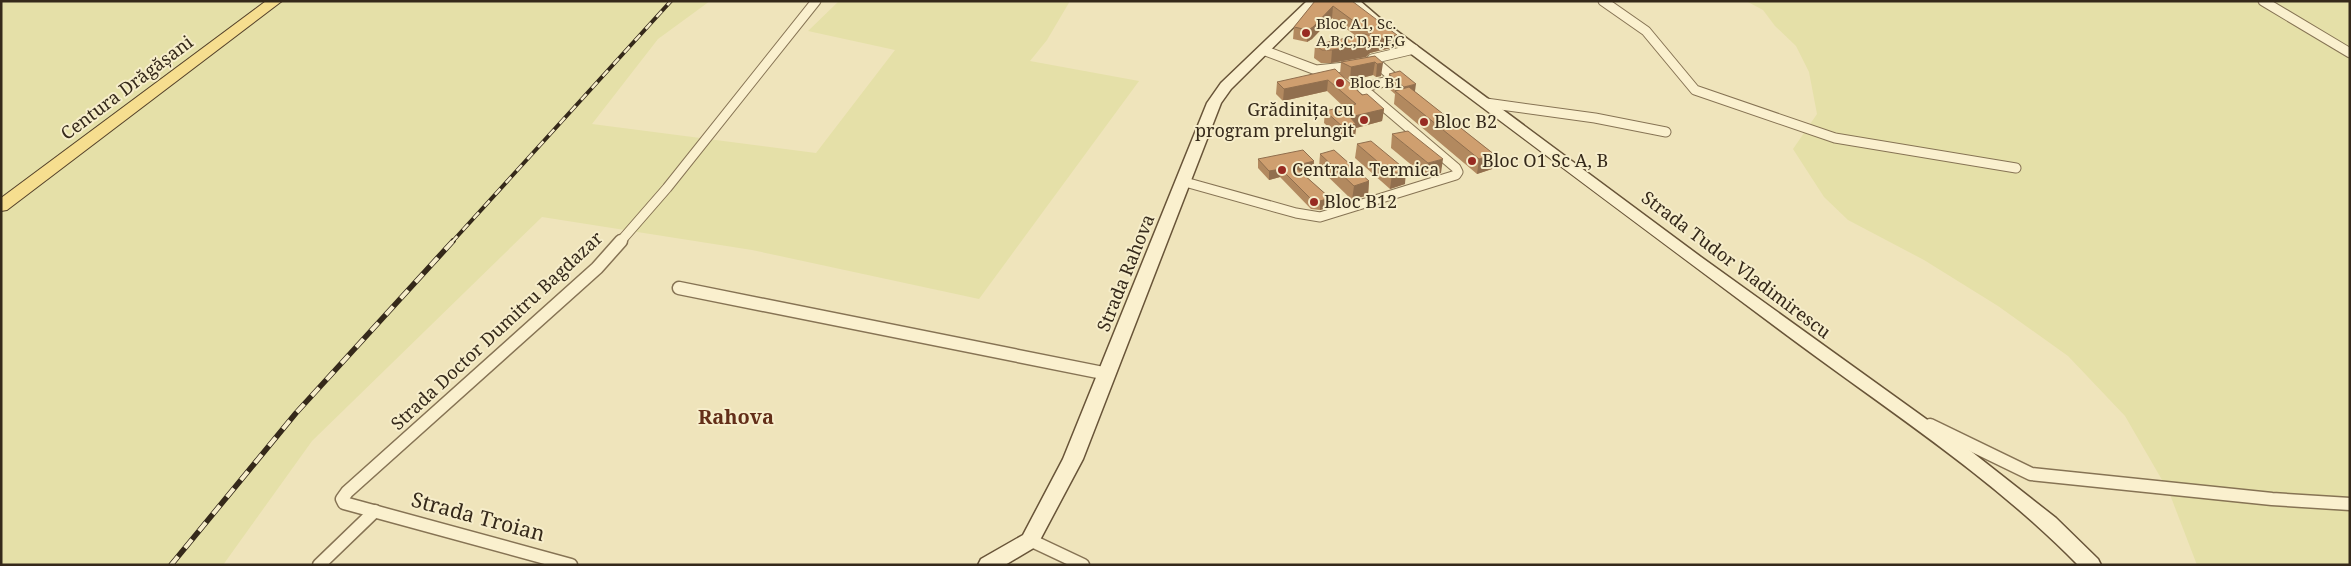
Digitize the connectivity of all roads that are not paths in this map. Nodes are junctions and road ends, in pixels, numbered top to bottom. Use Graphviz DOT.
graph roads {
  1 [pos="275,1"];
  2 [pos="816,1"];
  3 [pos="1314,1"];
  4 [pos="1353,1"];
  5 [pos="1603,1"];
  6 [pos="2263,1"];
  7 [pos="1414,49"];
  8 [pos="1264,50"];
  9 [pos="2350,52"];
  10 [pos="1376,62"];
  11 [pos="1486,103"];
  12 [pos="1666,132"];
  13 [pos="2016,168"];
  14 [pos="1184,182"];
  15 [pos="1,206"];
  16 [pos="680,288"];
  17 [pos="1108,374"];
  18 [pos="1900,410"];
  19 [pos="2350,504"];
  20 [pos="375,511"];
  21 [pos="1030,540"];
  22 [pos="319,565"];
  23 [pos="571,565"];
  24 [pos="988,565"];
  25 [pos="1083,565"];
  26 [pos="2091,565"];
  1 -- 15 [label="main road, Centura Drăgășani"];
  2 -- 20 [label="street, Strada Doctor Dumitru Bagdazar"];
  3 -- 8 [label="main road, Strada Rahova"];
  4 -- 7 [label="main road, Strada Tudor Vladimirescu"];
  5 -- 13 [label="street"];
  6 -- 9 [label="street"];
  7 -- 10 [label="street"];
  7 -- 11 [label="main road, Strada Tudor Vladimirescu"];
  8 -- 10 [label="street"];
  8 -- 14 [label="main road, Strada Rahova"];
  10 -- 14 [label="street"];
  11 -- 12 [label="street"];
  11 -- 18 [label="main road, Strada Tudor Vladimirescu"];
  14 -- 17 [label="main road, Strada Rahova"];
  16 -- 17 [label="street"];
  17 -- 21 [label="main road, Strada Rahova"];
  18 -- 19 [label="street"];
  18 -- 26 [label="main road, Strada Tudor Vladimirescu"];
  20 -- 22 [label="street"];
  20 -- 23 [label="street, Strada Troian"];
  21 -- 24 [label="main road"];
  21 -- 25 [label="street"];
}
